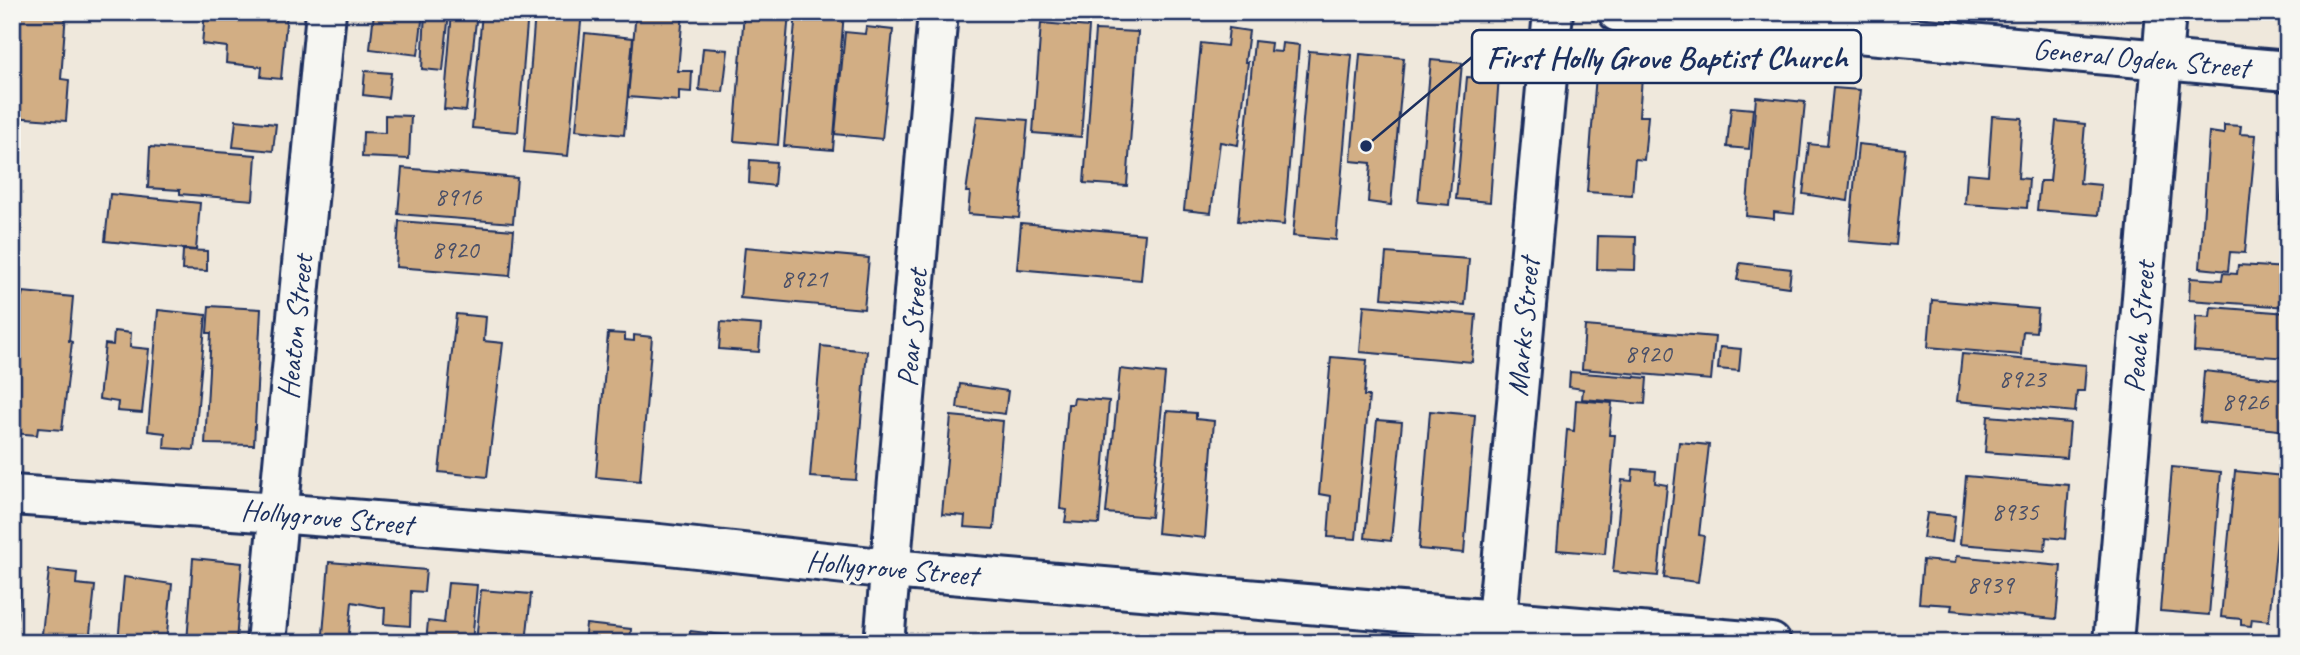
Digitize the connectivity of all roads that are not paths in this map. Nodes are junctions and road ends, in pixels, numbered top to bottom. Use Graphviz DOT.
graph roads {
  1 [pos="326,12"];
  2 [pos="938,12"];
  3 [pos="1553,12"];
  4 [pos="1618,12"];
  5 [pos="2166,12"];
  6 [pos="2162,58"];
  7 [pos="2288,71"];
  8 [pos="12,495"];
  9 [pos="277,513"];
  10 [pos="891,569"];
  11 [pos="1496,630"];
  12 [pos="267,643"];
  13 [pos="884,643"];
  14 [pos="1771,643"];
  15 [pos="2113,643"];
  1 -- 9 [label="street, Heaton Street"];
  2 -- 10 [label="street, Pear Street"];
  3 -- 11 [label="street, Marks Street"];
  4 -- 6 [label="street, General Ogden Street"];
  5 -- 6 [label="street, Peach Street"];
  6 -- 7 [label="street, General Ogden Street"];
  6 -- 15 [label="street, Peach Street"];
  8 -- 9 [label="street, Hollygrove Street"];
  9 -- 10 [label="street, Hollygrove Street"];
  9 -- 12 [label="street, Heaton Street"];
  10 -- 11 [label="street, Hollygrove Street"];
  10 -- 13 [label="street, Pear Street"];
  11 -- 14 [label="street, Hollygrove Street"];
}
